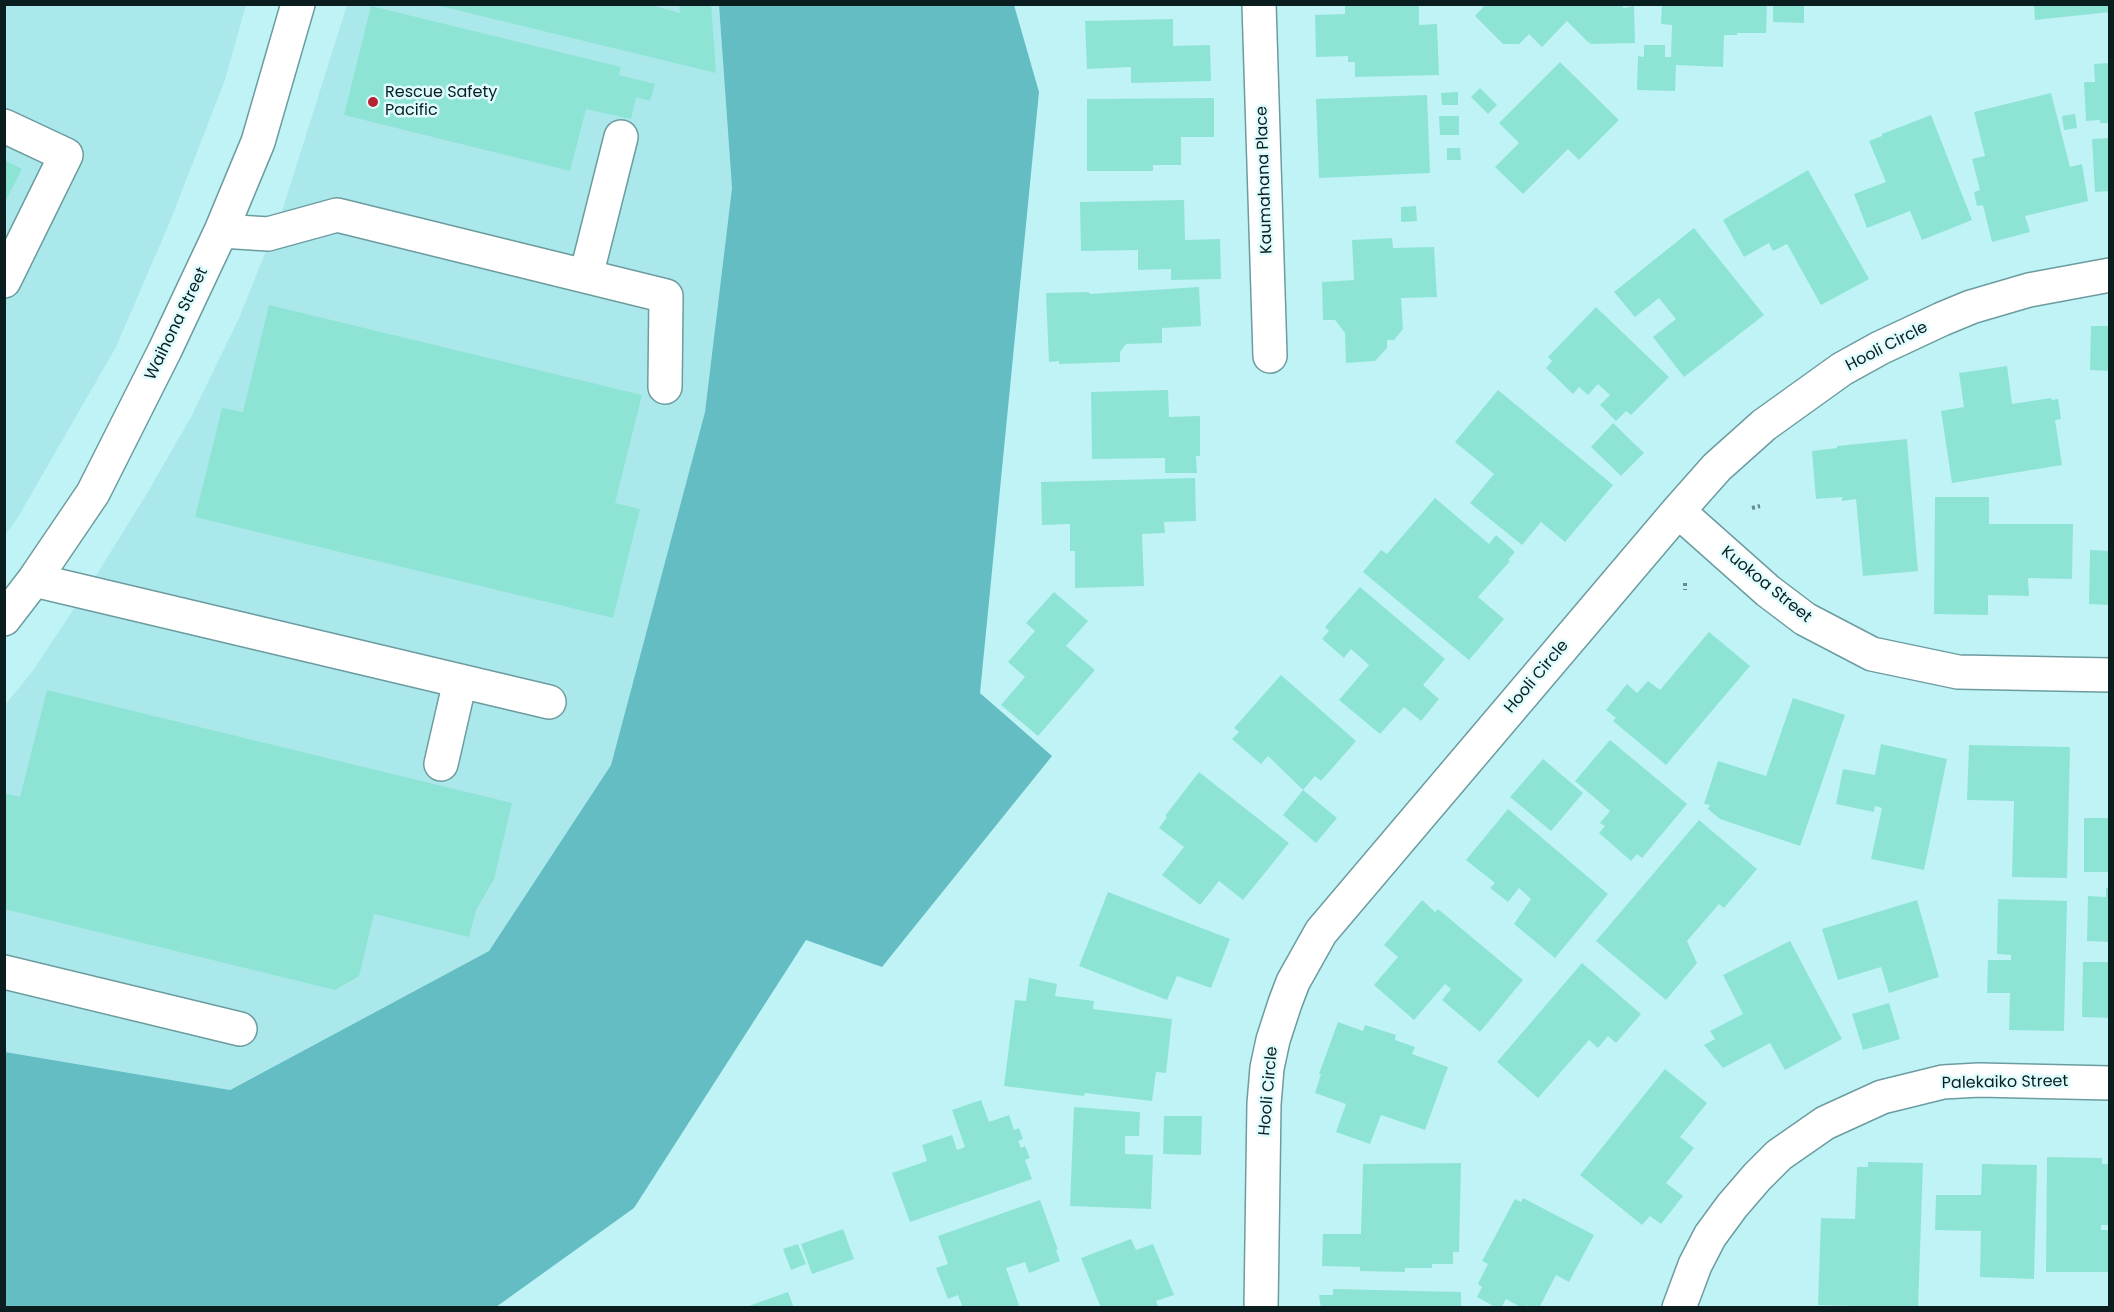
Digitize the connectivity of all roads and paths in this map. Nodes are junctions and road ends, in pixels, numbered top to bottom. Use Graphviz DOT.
graph roads {
  1 [pos="298,4"];
  2 [pos="1259,4"];
  3 [pos="4,126"];
  4 [pos="621,137"];
  5 [pos="221,231"];
  6 [pos="2109,274"];
  7 [pos="586,276"];
  8 [pos="4,281"];
  9 [pos="1270,356"];
  10 [pos="664,387"];
  11 [pos="1760,506"];
  12 [pos="1752,508"];
  13 [pos="1678,511"];
  14 [pos="34,580"];
  15 [pos="1685,583"];
  16 [pos="1685,590"];
  17 [pos="4,619"];
  18 [pos="2109,675"];
  19 [pos="460,681"];
  20 [pos="549,702"];
  21 [pos="441,764"];
  22 [pos="4,972"];
  23 [pos="240,1029"];
  24 [pos="2109,1083"];
  25 [pos="1261,1308"];
  26 [pos="1679,1308"];
  1 -- 5 [label="street, Waihona Street"];
  2 -- 9 [label="street, Kaumahana Place"];
  3 -- 8 [label="street"];
  4 -- 7 [label="street"];
  5 -- 7 [label="street"];
  5 -- 14 [label="street, Waihona Street"];
  6 -- 13 [label="street, Hooli Circle"];
  7 -- 10 [label="street"];
  11 -- 12 [label="path"];
  13 -- 18 [label="street, Kuokoa Street"];
  13 -- 25 [label="street, Hooli Circle"];
  14 -- 17 [label="street, Waihona Street"];
  14 -- 19 [label="street"];
  15 -- 16 [label="path"];
  19 -- 20 [label="street"];
  19 -- 21 [label="street"];
  22 -- 23 [label="street"];
  24 -- 26 [label="street, Palekaiko Street"];
}
